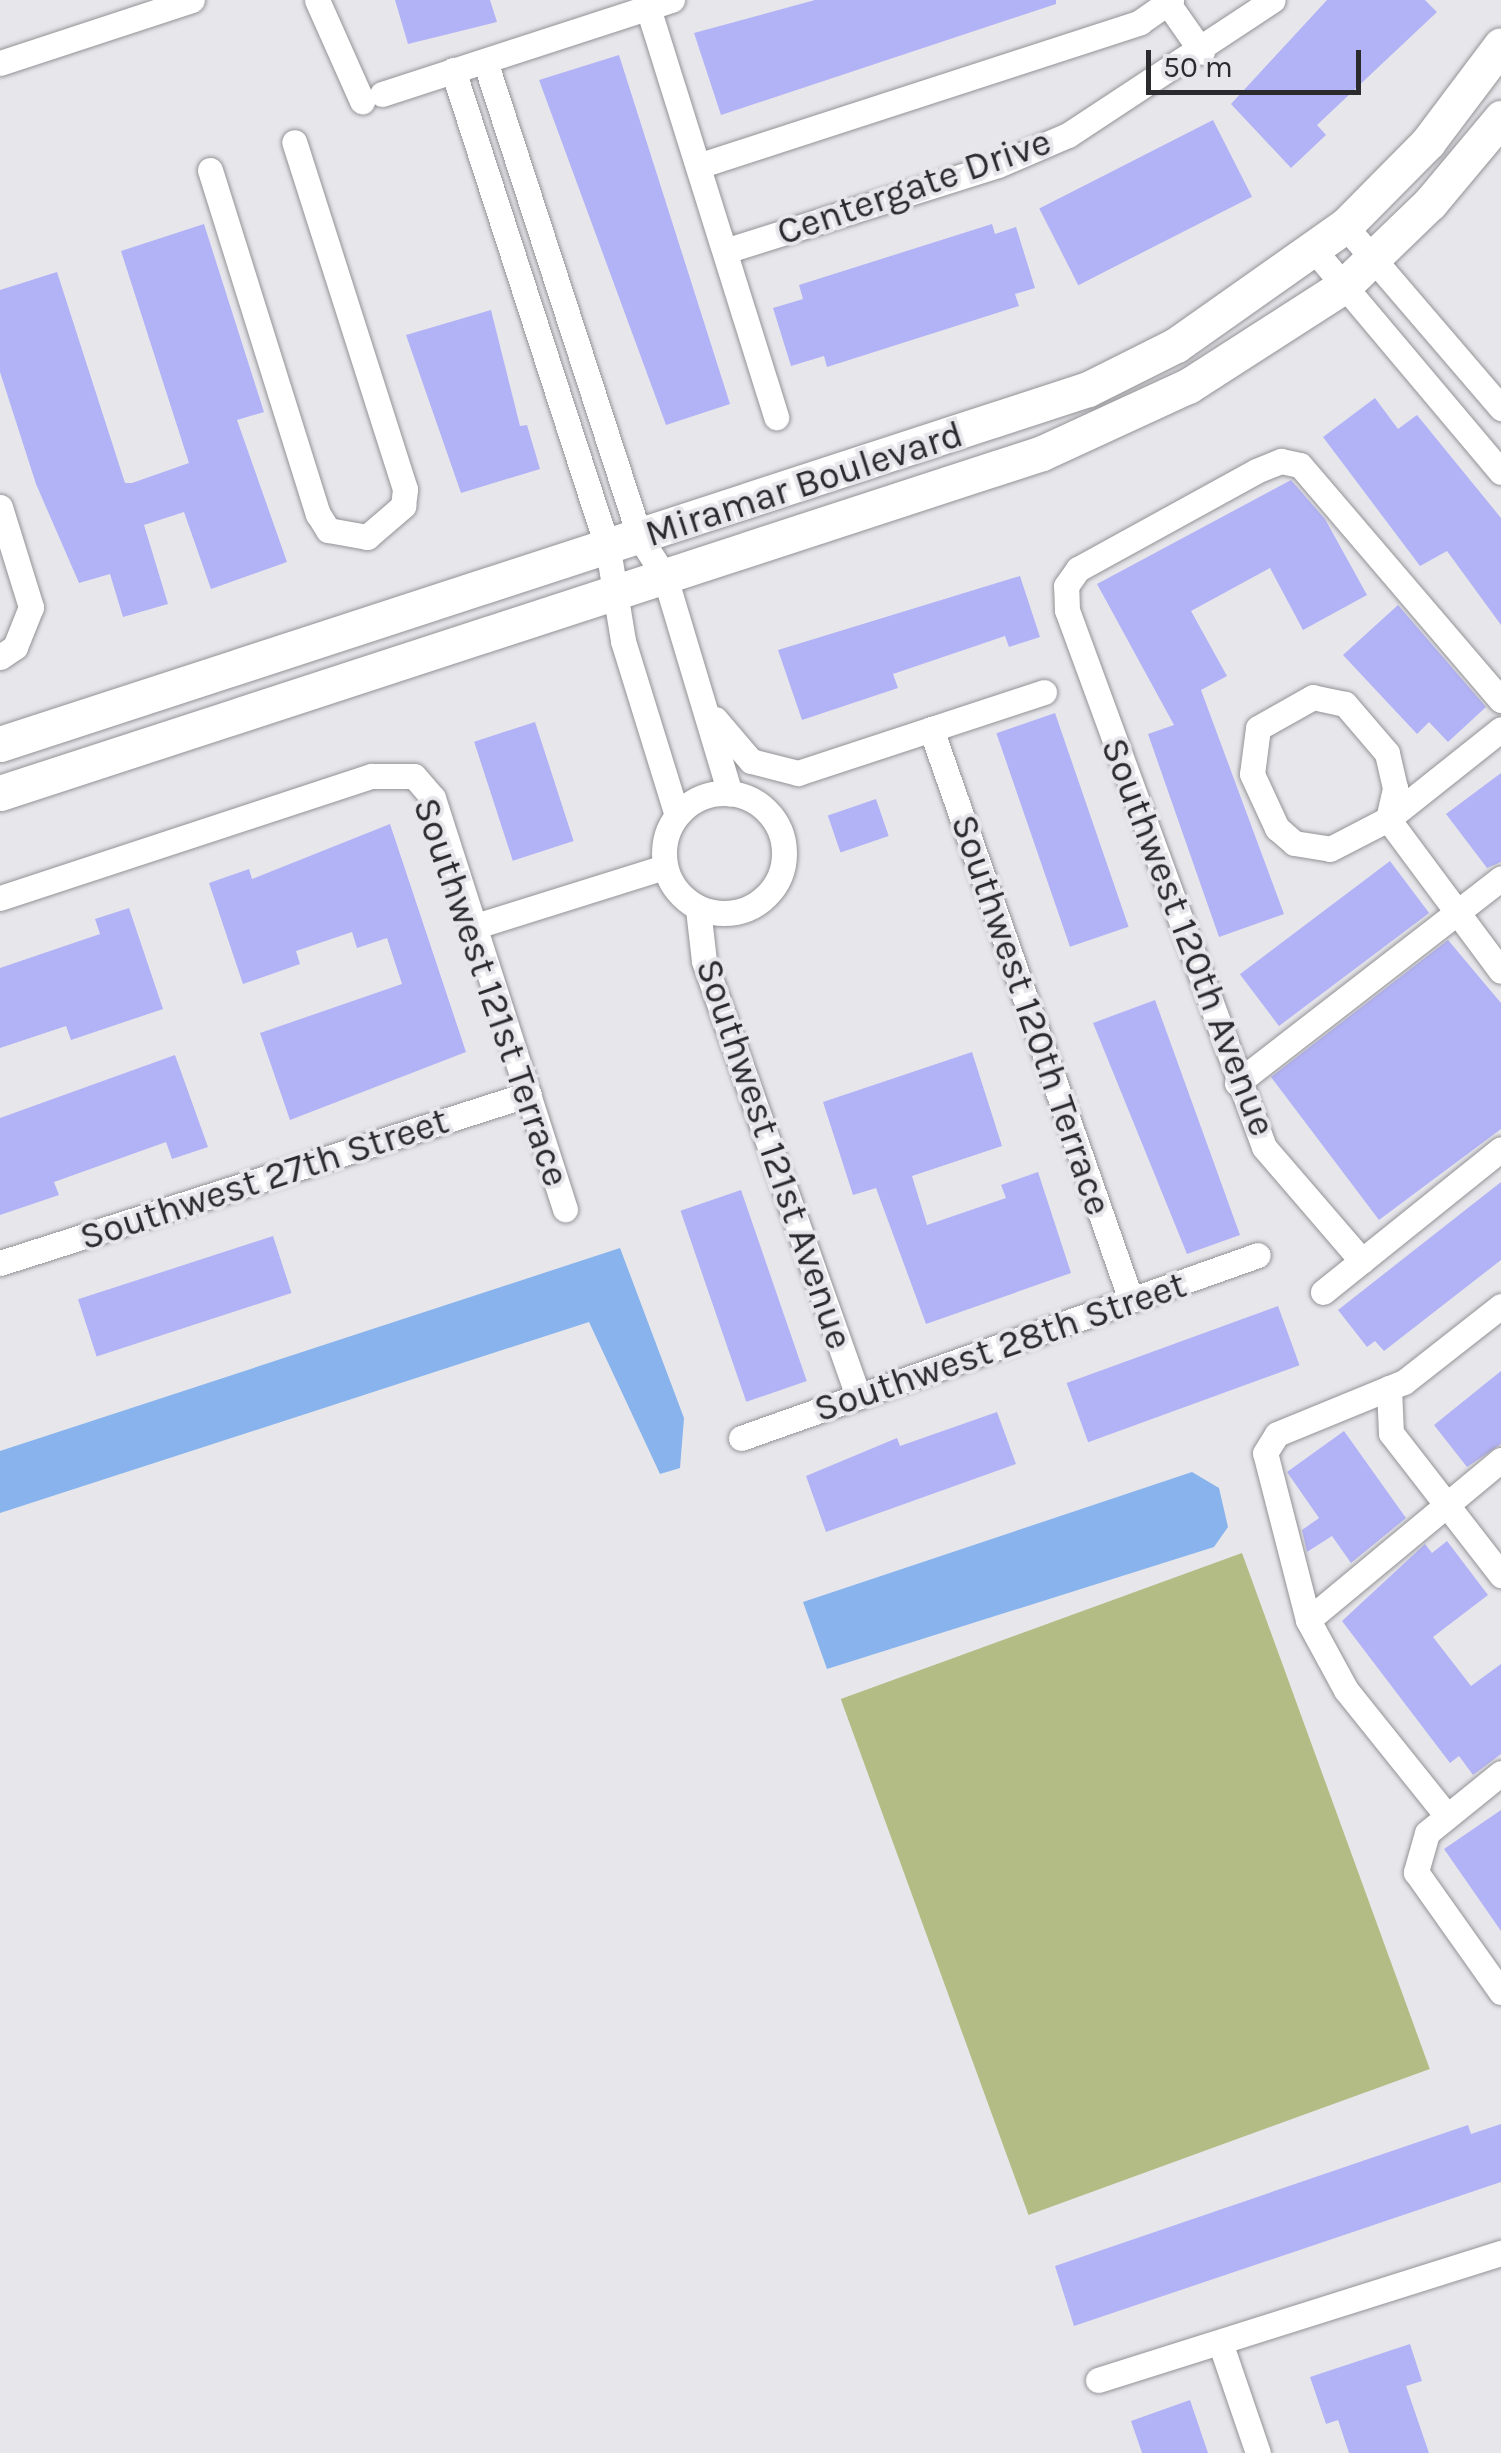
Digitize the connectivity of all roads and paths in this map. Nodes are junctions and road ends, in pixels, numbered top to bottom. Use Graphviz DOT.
graph roads {
  1 [pos="192,0"];
  2 [pos="317,0"];
  3 [pos="1274,0"];
  4 [pos="1169,1"];
  5 [pos="660,4"];
  6 [pos="1501,45"];
  7 [pos="1202,52"];
  8 [pos="485,61"];
  9 [pos="0,62"];
  10 [pos="453,70"];
  11 [pos="1501,118"];
  12 [pos="294,142"];
  13 [pos="698,166"];
  14 [pos="210,170"];
  15 [pos="1345,226"];
  16 [pos="538,231"];
  17 [pos="508,240"];
  18 [pos="724,250"];
  19 [pos="1314,250"];
  20 [pos="1374,257"];
  21 [pos="1344,286"];
  22 [pos="1501,408"];
  23 [pos="776,417"];
  24 [pos="1499,466"];
  25 [pos="0,506"];
  26 [pos="624,544"];
  27 [pos="665,577"];
  28 [pos="615,592"];
  29 [pos="0,657"];
  30 [pos="1044,692"];
  31 [pos="703,700"];
  32 [pos="1501,700"];
  33 [pos="932,729"];
  34 [pos="1501,729"];
  35 [pos="0,744"];
  36 [pos="798,773"];
  37 [pos="730,792"];
  38 [pos="0,793"];
  39 [pos="766,808"];
  40 [pos="676,815"];
  41 [pos="1388,819"];
  42 [pos="664,867"];
  43 [pos="1501,878"];
  44 [pos="0,898"];
  45 [pos="698,908"];
  46 [pos="1454,914"];
  47 [pos="476,926"];
  48 [pos="1501,971"];
  49 [pos="1237,1083"];
  50 [pos="529,1094"];
  51 [pos="1501,1149"];
  52 [pos="565,1208"];
  53 [pos="1258,1256"];
  54 [pos="1362,1261"];
  55 [pos="0,1263"];
  56 [pos="1323,1292"];
  57 [pos="1132,1300"];
  58 [pos="1501,1306"];
  59 [pos="1389,1388"];
  60 [pos="858,1397"];
  61 [pos="741,1438"];
  62 [pos="1501,1460"];
  63 [pos="1445,1506"];
  64 [pos="1501,1576"];
  65 [pos="1308,1620"];
  66 [pos="1501,1773"];
  67 [pos="1447,1816"];
  68 [pos="1501,1992"];
  69 [pos="1501,2253"];
  70 [pos="1220,2342"];
  71 [pos="1098,2380"];
  72 [pos="1258,2453"];
  1 -- 9 [label="street"];
  2 -- 10 [label="street, Centergate Drive"];
  3 -- 7 [label="street, Centergate Drive"];
  4 -- 7 [label="street"];
  4 -- 13 [label="street"];
  5 -- 8 [label="street, Centergate Drive"];
  5 -- 13 [label="street, Centergate Drive"];
  6 -- 15 [label="street, Miramar Boulevard"];
  7 -- 18 [label="street, Centergate Drive"];
  8 -- 10 [label="street, Centergate Drive"];
  8 -- 16 [label="street"];
  10 -- 17 [label="street"];
  11 -- 20 [label="street, Miramar Boulevard"];
  12 -- 14 [label="street"];
  13 -- 18 [label="street, Centergate Drive"];
  15 -- 19 [label="street, Miramar Boulevard"];
  15 -- 20 [label="street"];
  16 -- 17 [label="street"];
  16 -- 26 [label="street"];
  17 -- 26 [label="street"];
  18 -- 23 [label="street, Centergate Drive"];
  19 -- 21 [label="street"];
  19 -- 26 [label="street, Miramar Boulevard"];
  20 -- 21 [label="street, Miramar Boulevard"];
  20 -- 22 [label="street"];
  21 -- 24 [label="street"];
  21 -- 27 [label="street, Miramar Boulevard"];
  25 -- 29 [label="street"];
  26 -- 27 [label="street"];
  26 -- 28 [label="street"];
  26 -- 35 [label="street, Miramar Boulevard"];
  27 -- 28 [label="street, Miramar Boulevard"];
  27 -- 31 [label="street"];
  28 -- 38 [label="street, Miramar Boulevard"];
  28 -- 40 [label="street"];
  30 -- 33 [label="street"];
  31 -- 36 [label="street"];
  31 -- 37 [label="street"];
  32 -- 49 [label="street, Southwest 120th Avenue"];
  33 -- 36 [label="street"];
  33 -- 57 [label="street, Southwest 120th Terrace"];
  34 -- 41 [label="street"];
  36 -- 39 [label="street"];
  37 -- 39 [label="street"];
  37 -- 40 [label="street"];
  39 -- 45 [label="street"];
  40 -- 42 [label="street"];
  41 -- 41 [label="street"];
  41 -- 46 [label="street"];
  42 -- 45 [label="street"];
  42 -- 47 [label="street"];
  43 -- 46 [label="street"];
  44 -- 47 [label="street, Southwest 121st Terrace"];
  45 -- 60 [label="street, Southwest 121st Avenue"];
  46 -- 48 [label="street"];
  46 -- 49 [label="street"];
  47 -- 50 [label="street, Southwest 121st Terrace"];
  49 -- 54 [label="street, Southwest 120th Avenue"];
  50 -- 52 [label="street, Southwest 121st Terrace"];
  50 -- 55 [label="street, Southwest 27th Street"];
  51 -- 54 [label="street"];
  53 -- 57 [label="street, Southwest 28th Street"];
  54 -- 56 [label="street"];
  57 -- 60 [label="street, Southwest 28th Street"];
  58 -- 59 [label="street"];
  59 -- 63 [label="street"];
  59 -- 65 [label="street"];
  60 -- 61 [label="street, Southwest 28th Street"];
  62 -- 63 [label="street"];
  63 -- 64 [label="street"];
  63 -- 65 [label="street"];
  65 -- 67 [label="street"];
  66 -- 67 [label="street"];
  67 -- 68 [label="street"];
  69 -- 70 [label="street"];
  70 -- 71 [label="street"];
  70 -- 72 [label="street"];
}
